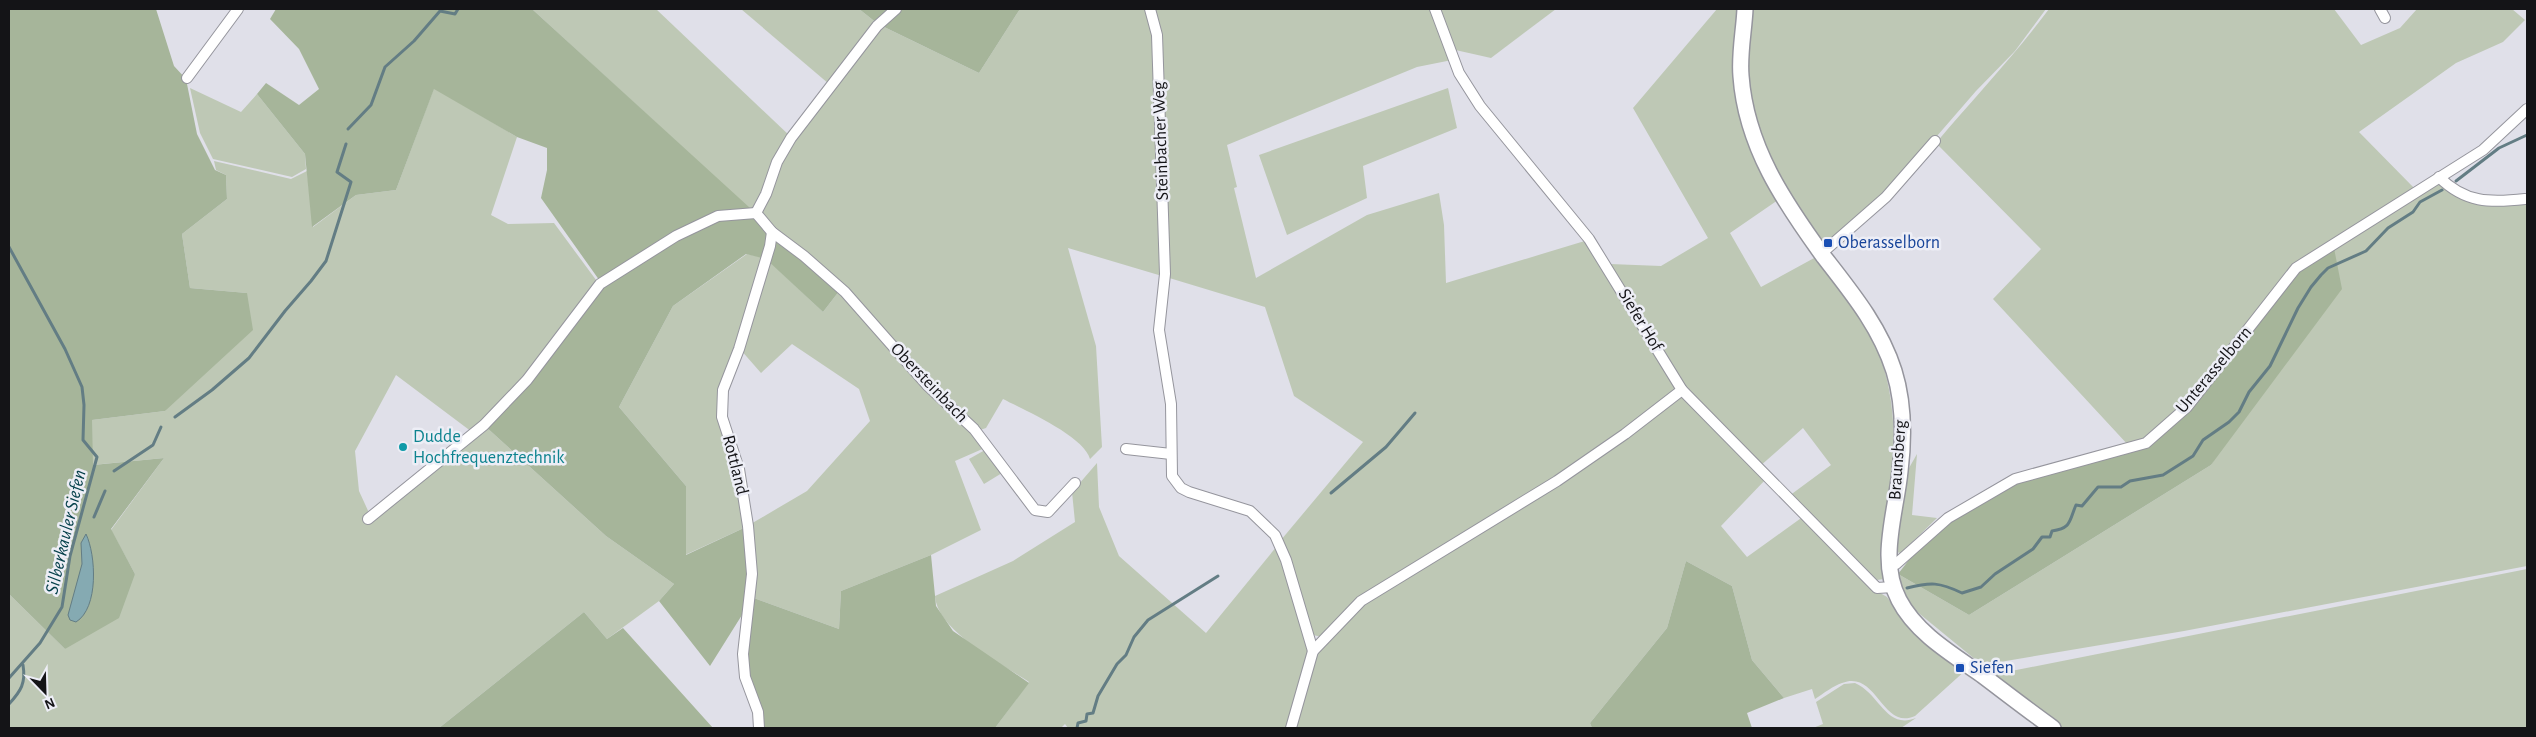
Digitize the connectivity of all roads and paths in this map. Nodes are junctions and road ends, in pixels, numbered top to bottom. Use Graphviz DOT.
graph roads {
  1 [pos="238,9"];
  2 [pos="896,9"];
  3 [pos="1150,9"];
  4 [pos="1435,9"];
  5 [pos="1746,9"];
  6 [pos="187,78"];
  7 [pos="2527,109"];
  8 [pos="1935,141"];
  9 [pos="2440,177"];
  10 [pos="2525,199"];
  11 [pos="756,213"];
  12 [pos="772,232"];
  13 [pos="1822,253"];
  14 [pos="1682,390"];
  15 [pos="1126,449"];
  16 [pos="1171,454"];
  17 [pos="1075,483"];
  18 [pos="368,519"];
  19 [pos="1889,564"];
  20 [pos="1893,587"];
  21 [pos="1313,651"];
  22 [pos="759,728"];
  23 [pos="1291,728"];
  24 [pos="2053,728"];
  1 -- 6 [label="street"];
  2 -- 11 [label="street"];
  3 -- 16 [label="street, Steinbacher Weg"];
  4 -- 14 [label="street, Siefer Hof"];
  5 -- 13 [label="main road, Braunsberg"];
  7 -- 9 [label="street, Unterasselborn"];
  8 -- 13 [label="street"];
  9 -- 10 [label="street"];
  9 -- 19 [label="street, Unterasselborn"];
  11 -- 12 [label="street"];
  11 -- 18 [label="street"];
  12 -- 17 [label="street, Obersteinbach"];
  12 -- 22 [label="street, Rottland"];
  13 -- 19 [label="main road, Braunsberg"];
  14 -- 20 [label="street, Siefer Hof"];
  14 -- 21 [label="street"];
  15 -- 16 [label="street"];
  16 -- 21 [label="street"];
  19 -- 20 [label="main road, Braunsberg"];
  20 -- 24 [label="main road, Braunsberg"];
  21 -- 23 [label="street"];
}
